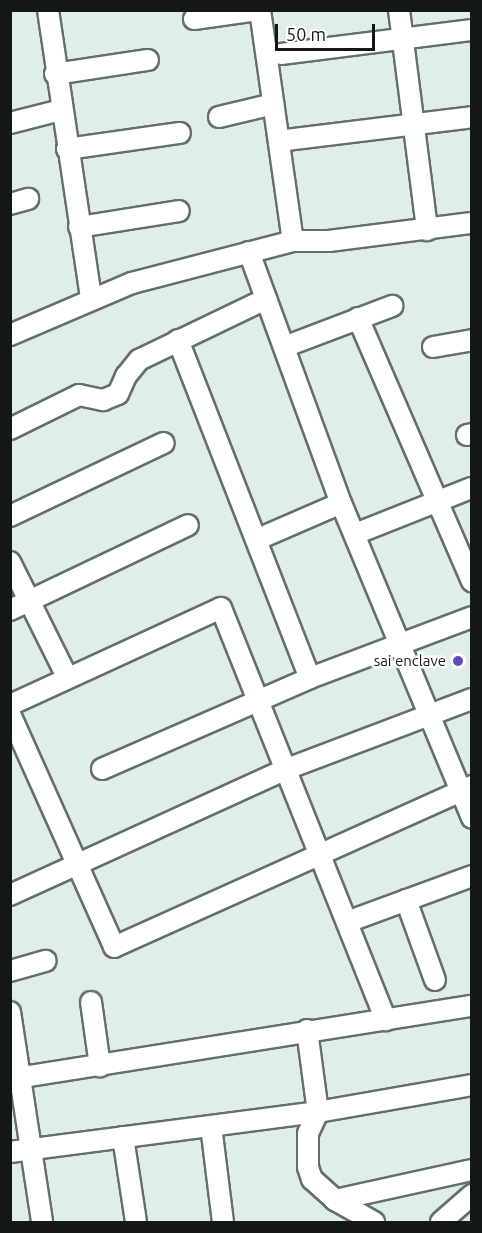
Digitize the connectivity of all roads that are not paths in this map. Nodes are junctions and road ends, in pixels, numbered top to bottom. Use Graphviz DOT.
graph roads {
  1 [pos="48,10"];
  2 [pos="258,10"];
  3 [pos="399,10"];
  4 [pos="194,19"];
  5 [pos="471,30"];
  6 [pos="404,38"];
  7 [pos="281,54"];
  8 [pos="148,60"];
  9 [pos="55,74"];
  10 [pos="273,104"];
  11 [pos="61,110"];
  12 [pos="219,117"];
  13 [pos="471,117"];
  14 [pos="10,123"];
  15 [pos="414,126"];
  16 [pos="180,133"];
  17 [pos="286,140"];
  18 [pos="67,148"];
  19 [pos="179,211"];
  20 [pos="471,223"];
  21 [pos="80,227"];
  22 [pos="427,230"];
  23 [pos="293,241"];
  24 [pos="249,252"];
  25 [pos="91,298"];
  26 [pos="266,299"];
  27 [pos="392,306"];
  28 [pos="358,318"];
  29 [pos="10,335"];
  30 [pos="178,340"];
  31 [pos="471,340"];
  32 [pos="284,347"];
  33 [pos="433,347"];
  34 [pos="10,429"];
  35 [pos="164,443"];
  36 [pos="471,488"];
  37 [pos="341,502"];
  38 [pos="439,503"];
  39 [pos="10,516"];
  40 [pos="188,525"];
  41 [pos="355,534"];
  42 [pos="258,539"];
  43 [pos="10,562"];
  44 [pos="471,581"];
  45 [pos="30,602"];
  46 [pos="10,610"];
  47 [pos="471,617"];
  48 [pos="400,645"];
  49 [pos="67,677"];
  50 [pos="310,678"];
  51 [pos="471,699"];
  52 [pos="258,703"];
  53 [pos="10,705"];
  54 [pos="10,714"];
  55 [pos="430,715"];
  56 [pos="102,769"];
  57 [pos="284,770"];
  58 [pos="466,788"];
  59 [pos="471,818"];
  60 [pos="320,854"];
  61 [pos="79,865"];
  62 [pos="471,876"];
  63 [pos="10,895"];
  64 [pos="406,900"];
  65 [pos="348,922"];
  66 [pos="46,961"];
  67 [pos="10,971"];
  68 [pos="435,980"];
  69 [pos="91,1002"];
  70 [pos="471,1006"];
  71 [pos="10,1012"];
  72 [pos="386,1020"];
  73 [pos="307,1030"];
  74 [pos="100,1066"];
  75 [pos="16,1079"];
  76 [pos="471,1085"];
  77 [pos="318,1112"];
  78 [pos="211,1126"];
  79 [pos="123,1137"];
  80 [pos="30,1149"];
  81 [pos="10,1152"];
  82 [pos="471,1170"];
  83 [pos="471,1195"];
  84 [pos="335,1200"];
  85 [pos="42,1222"];
  86 [pos="136,1222"];
  87 [pos="223,1222"];
  88 [pos="374,1222"];
  89 [pos="441,1222"];
  1 -- 9 [label="street"];
  2 -- 4 [label="street"];
  2 -- 10 [label="street"];
  3 -- 6 [label="street"];
  5 -- 6 [label="street"];
  6 -- 7 [label="street"];
  6 -- 15 [label="street"];
  8 -- 9 [label="street"];
  9 -- 11 [label="street"];
  10 -- 12 [label="street"];
  10 -- 23 [label="street"];
  11 -- 14 [label="street"];
  11 -- 18 [label="street"];
  13 -- 15 [label="street"];
  15 -- 17 [label="street"];
  15 -- 22 [label="street"];
  16 -- 18 [label="street"];
  18 -- 21 [label="street"];
  19 -- 21 [label="street"];
  20 -- 22 [label="street"];
  21 -- 25 [label="street"];
  22 -- 23 [label="street"];
  23 -- 24 [label="street"];
  24 -- 25 [label="street"];
  24 -- 26 [label="street"];
  25 -- 29 [label="street"];
  26 -- 30 [label="street"];
  26 -- 32 [label="street"];
  27 -- 28 [label="street"];
  28 -- 32 [label="street"];
  28 -- 38 [label="street"];
  30 -- 34 [label="street"];
  30 -- 42 [label="street"];
  31 -- 33 [label="street"];
  32 -- 37 [label="street"];
  35 -- 39 [label="street"];
  36 -- 38 [label="street"];
  37 -- 41 [label="street"];
  37 -- 42 [label="street"];
  38 -- 41 [label="street"];
  38 -- 44 [label="street"];
  40 -- 45 [label="street"];
  41 -- 48 [label="street"];
  42 -- 50 [label="street"];
  43 -- 45 [label="street"];
  45 -- 46 [label="street"];
  45 -- 49 [label="street"];
  47 -- 48 [label="street"];
  48 -- 50 [label="street"];
  48 -- 55 [label="street"];
  49 -- 52 [label="street"];
  49 -- 53 [label="street"];
  50 -- 52 [label="street"];
  51 -- 55 [label="street"];
  52 -- 56 [label="street"];
  52 -- 57 [label="street"];
  54 -- 61 [label="street"];
  55 -- 57 [label="street"];
  55 -- 58 [label="street"];
  57 -- 60 [label="street"];
  57 -- 61 [label="street"];
  58 -- 59 [label="street"];
  58 -- 60 [label="street"];
  60 -- 61 [label="street"];
  60 -- 65 [label="street"];
  61 -- 63 [label="street"];
  62 -- 64 [label="street"];
  64 -- 65 [label="street"];
  64 -- 68 [label="street"];
  65 -- 72 [label="street"];
  66 -- 67 [label="street"];
  69 -- 74 [label="street"];
  70 -- 72 [label="street"];
  71 -- 75 [label="street"];
  72 -- 73 [label="street"];
  73 -- 74 [label="street"];
  73 -- 77 [label="street"];
  74 -- 75 [label="street"];
  75 -- 80 [label="street"];
  76 -- 77 [label="street"];
  77 -- 78 [label="street"];
  77 -- 84 [label="street"];
  78 -- 79 [label="street"];
  78 -- 87 [label="street"];
  79 -- 80 [label="street"];
  79 -- 86 [label="street"];
  80 -- 81 [label="street"];
  80 -- 85 [label="street"];
  82 -- 84 [label="street"];
  83 -- 89 [label="street"];
  84 -- 88 [label="street"];
}
